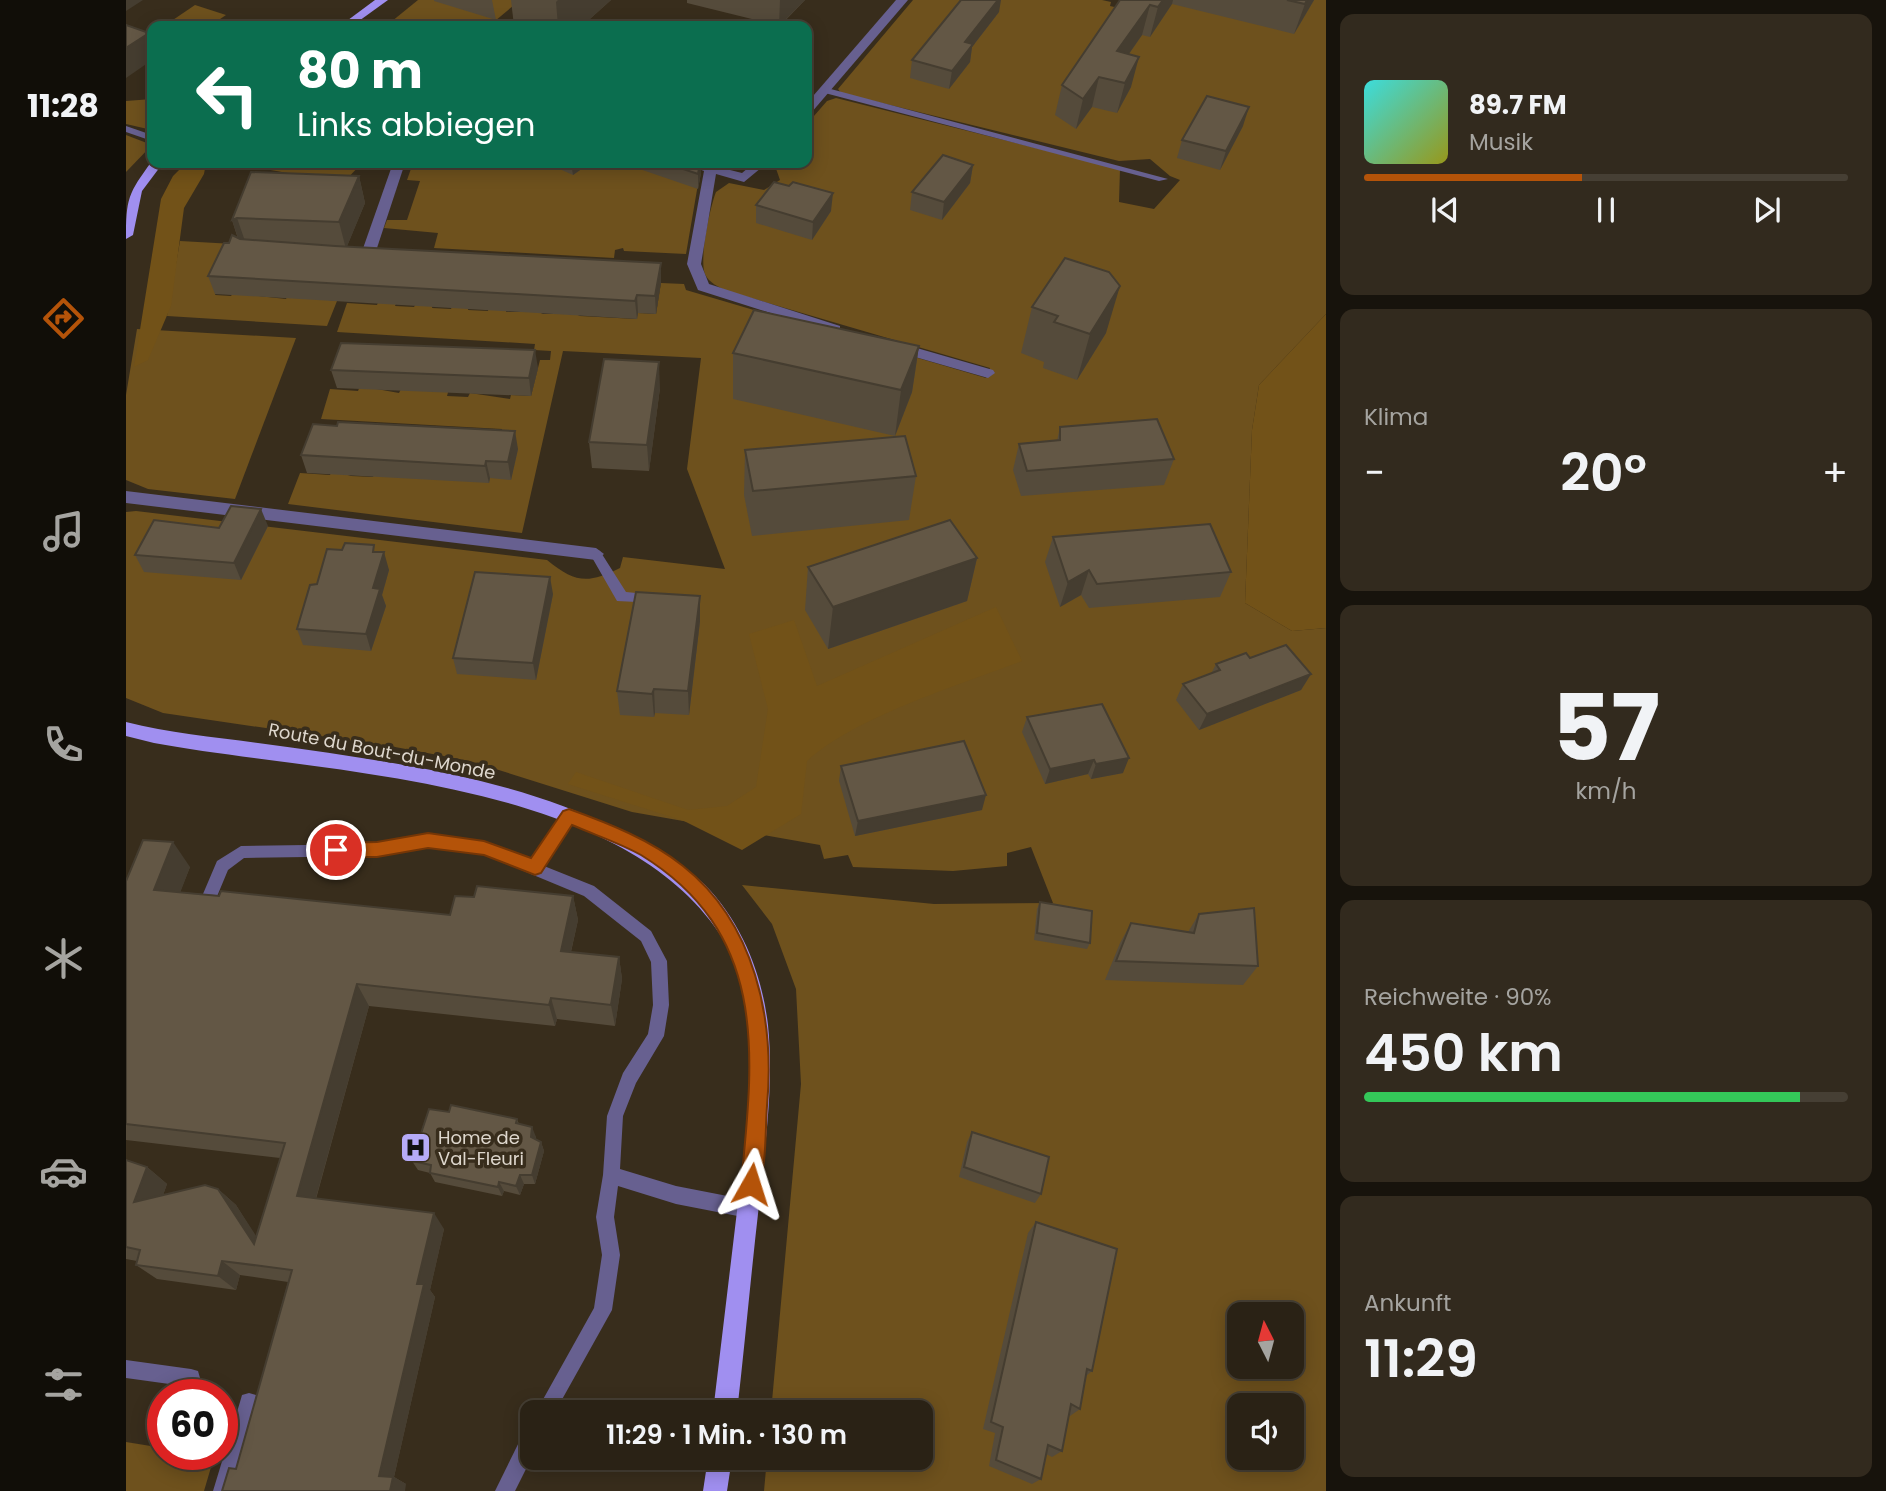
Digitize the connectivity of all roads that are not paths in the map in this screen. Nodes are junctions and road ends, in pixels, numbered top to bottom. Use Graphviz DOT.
graph roads {
  1 [pos="382,0"];
  2 [pos="902,0"];
  3 [pos="352,21"];
  4 [pos="824,90"];
  5 [pos="812,104"];
  6 [pos="126,129"];
  7 [pos="147,136"];
  8 [pos="153,168"];
  9 [pos="398,168"];
  10 [pos="704,168"];
  11 [pos="755,168"];
  12 [pos="710,170"];
  13 [pos="1164,179"];
  14 [pos="126,234"];
  15 [pos="346,256"];
  16 [pos="845,332"];
  17 [pos="884,344"];
  18 [pos="988,373"];
  19 [pos="126,497"];
  20 [pos="596,554"];
  21 [pos="662,600"];
  22 [pos="126,729"];
  23 [pos="569,816"];
  24 [pos="535,867"];
  25 [pos="208,901"];
  26 [pos="611,1175"];
  27 [pos="748,1209"];
  28 [pos="126,1369"];
  29 [pos="191,1378"];
  30 [pos="552,1400"];
  31 [pos="726,1400"];
  32 [pos="249,1402"];
  33 [pos="520,1461"];
  34 [pos="718,1470"];
  35 [pos="223,1491"];
  36 [pos="505,1491"];
  37 [pos="715,1491"];
  1 -- 3 [label="main road"];
  2 -- 4 [label="street"];
  4 -- 5 [label="street"];
  4 -- 13 [label="lane"];
  6 -- 7 [label="lane"];
  8 -- 14 [label="main road"];
  9 -- 15 [label="street"];
  10 -- 12 [label="street"];
  11 -- 12 [label="street"];
  12 -- 16 [label="street"];
  17 -- 18 [label="street"];
  19 -- 20 [label="street"];
  20 -- 21 [label="lane"];
  22 -- 23 [label="main road, Route du Bout-du-Monde"];
  23 -- 24 [label="lane"];
  23 -- 27 [label="main road, Route du Bout-du-Monde"];
  24 -- 25 [label="lane"];
  24 -- 26 [label="lane"];
  26 -- 27 [label="lane"];
  26 -- 30 [label="lane"];
  27 -- 31 [label="main road, Route du Bout-du-Monde"];
  28 -- 29 [label="lane"];
  32 -- 35 [label="lane"];
  33 -- 36 [label="lane"];
  34 -- 37 [label="main road"];
}
